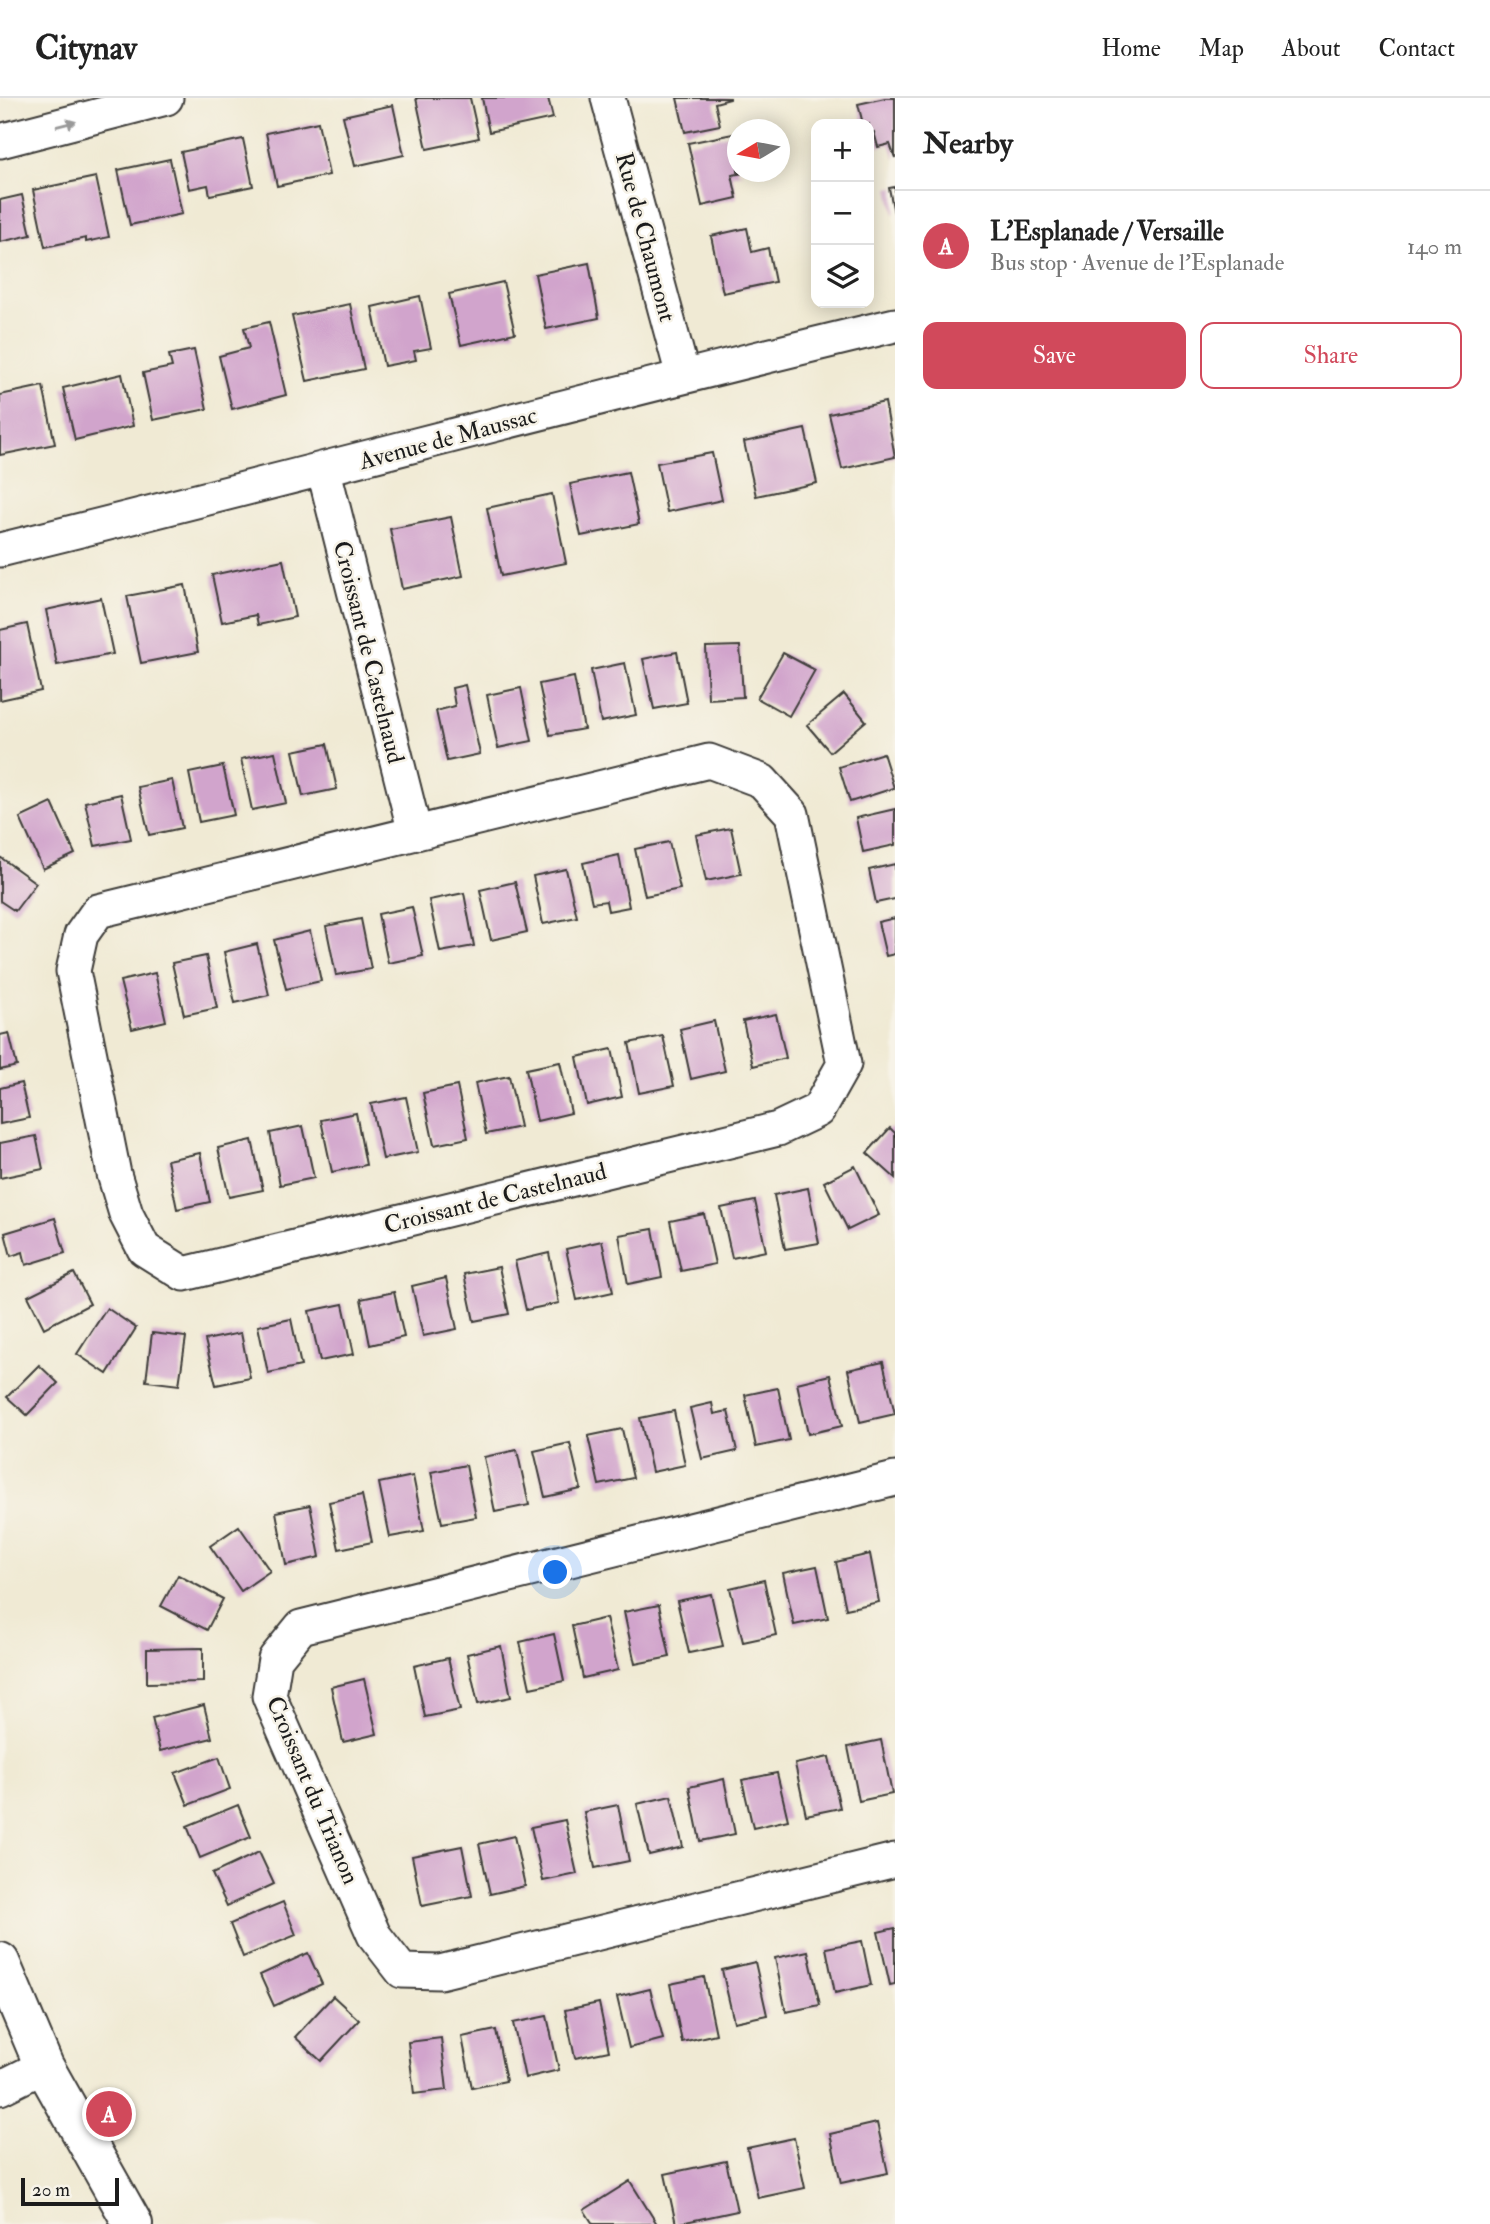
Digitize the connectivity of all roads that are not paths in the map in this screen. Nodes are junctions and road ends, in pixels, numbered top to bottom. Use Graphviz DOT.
graph roads {
  1 [pos="166,98"];
  2 [pos="608,98"];
  3 [pos="0,141"];
  4 [pos="895,325"];
  5 [pos="683,376"];
  6 [pos="324,471"];
  7 [pos="0,550"];
  8 [pos="415,833"];
  9 [pos="895,1479"];
  10 [pos="895,1860"];
  11 [pos="0,1962"];
  12 [pos="44,2066"];
  13 [pos="0,2088"];
  14 [pos="133,2224"];
  3 -- 1 [label="street, one-way"];
  2 -- 5 [label="street, Rue de Chaumont"];
  4 -- 5 [label="street, Avenue de Maussac"];
  5 -- 6 [label="street, Avenue de Maussac"];
  6 -- 7 [label="street, Avenue de Maussac"];
  6 -- 8 [label="street, Croissant de Castelnaud"];
  8 -- 8 [label="street, Croissant de Castelnaud"];
  9 -- 10 [label="street, Croissant du Trianon"];
  11 -- 12 [label="street"];
  12 -- 13 [label="street"];
  12 -- 14 [label="street"];
}
